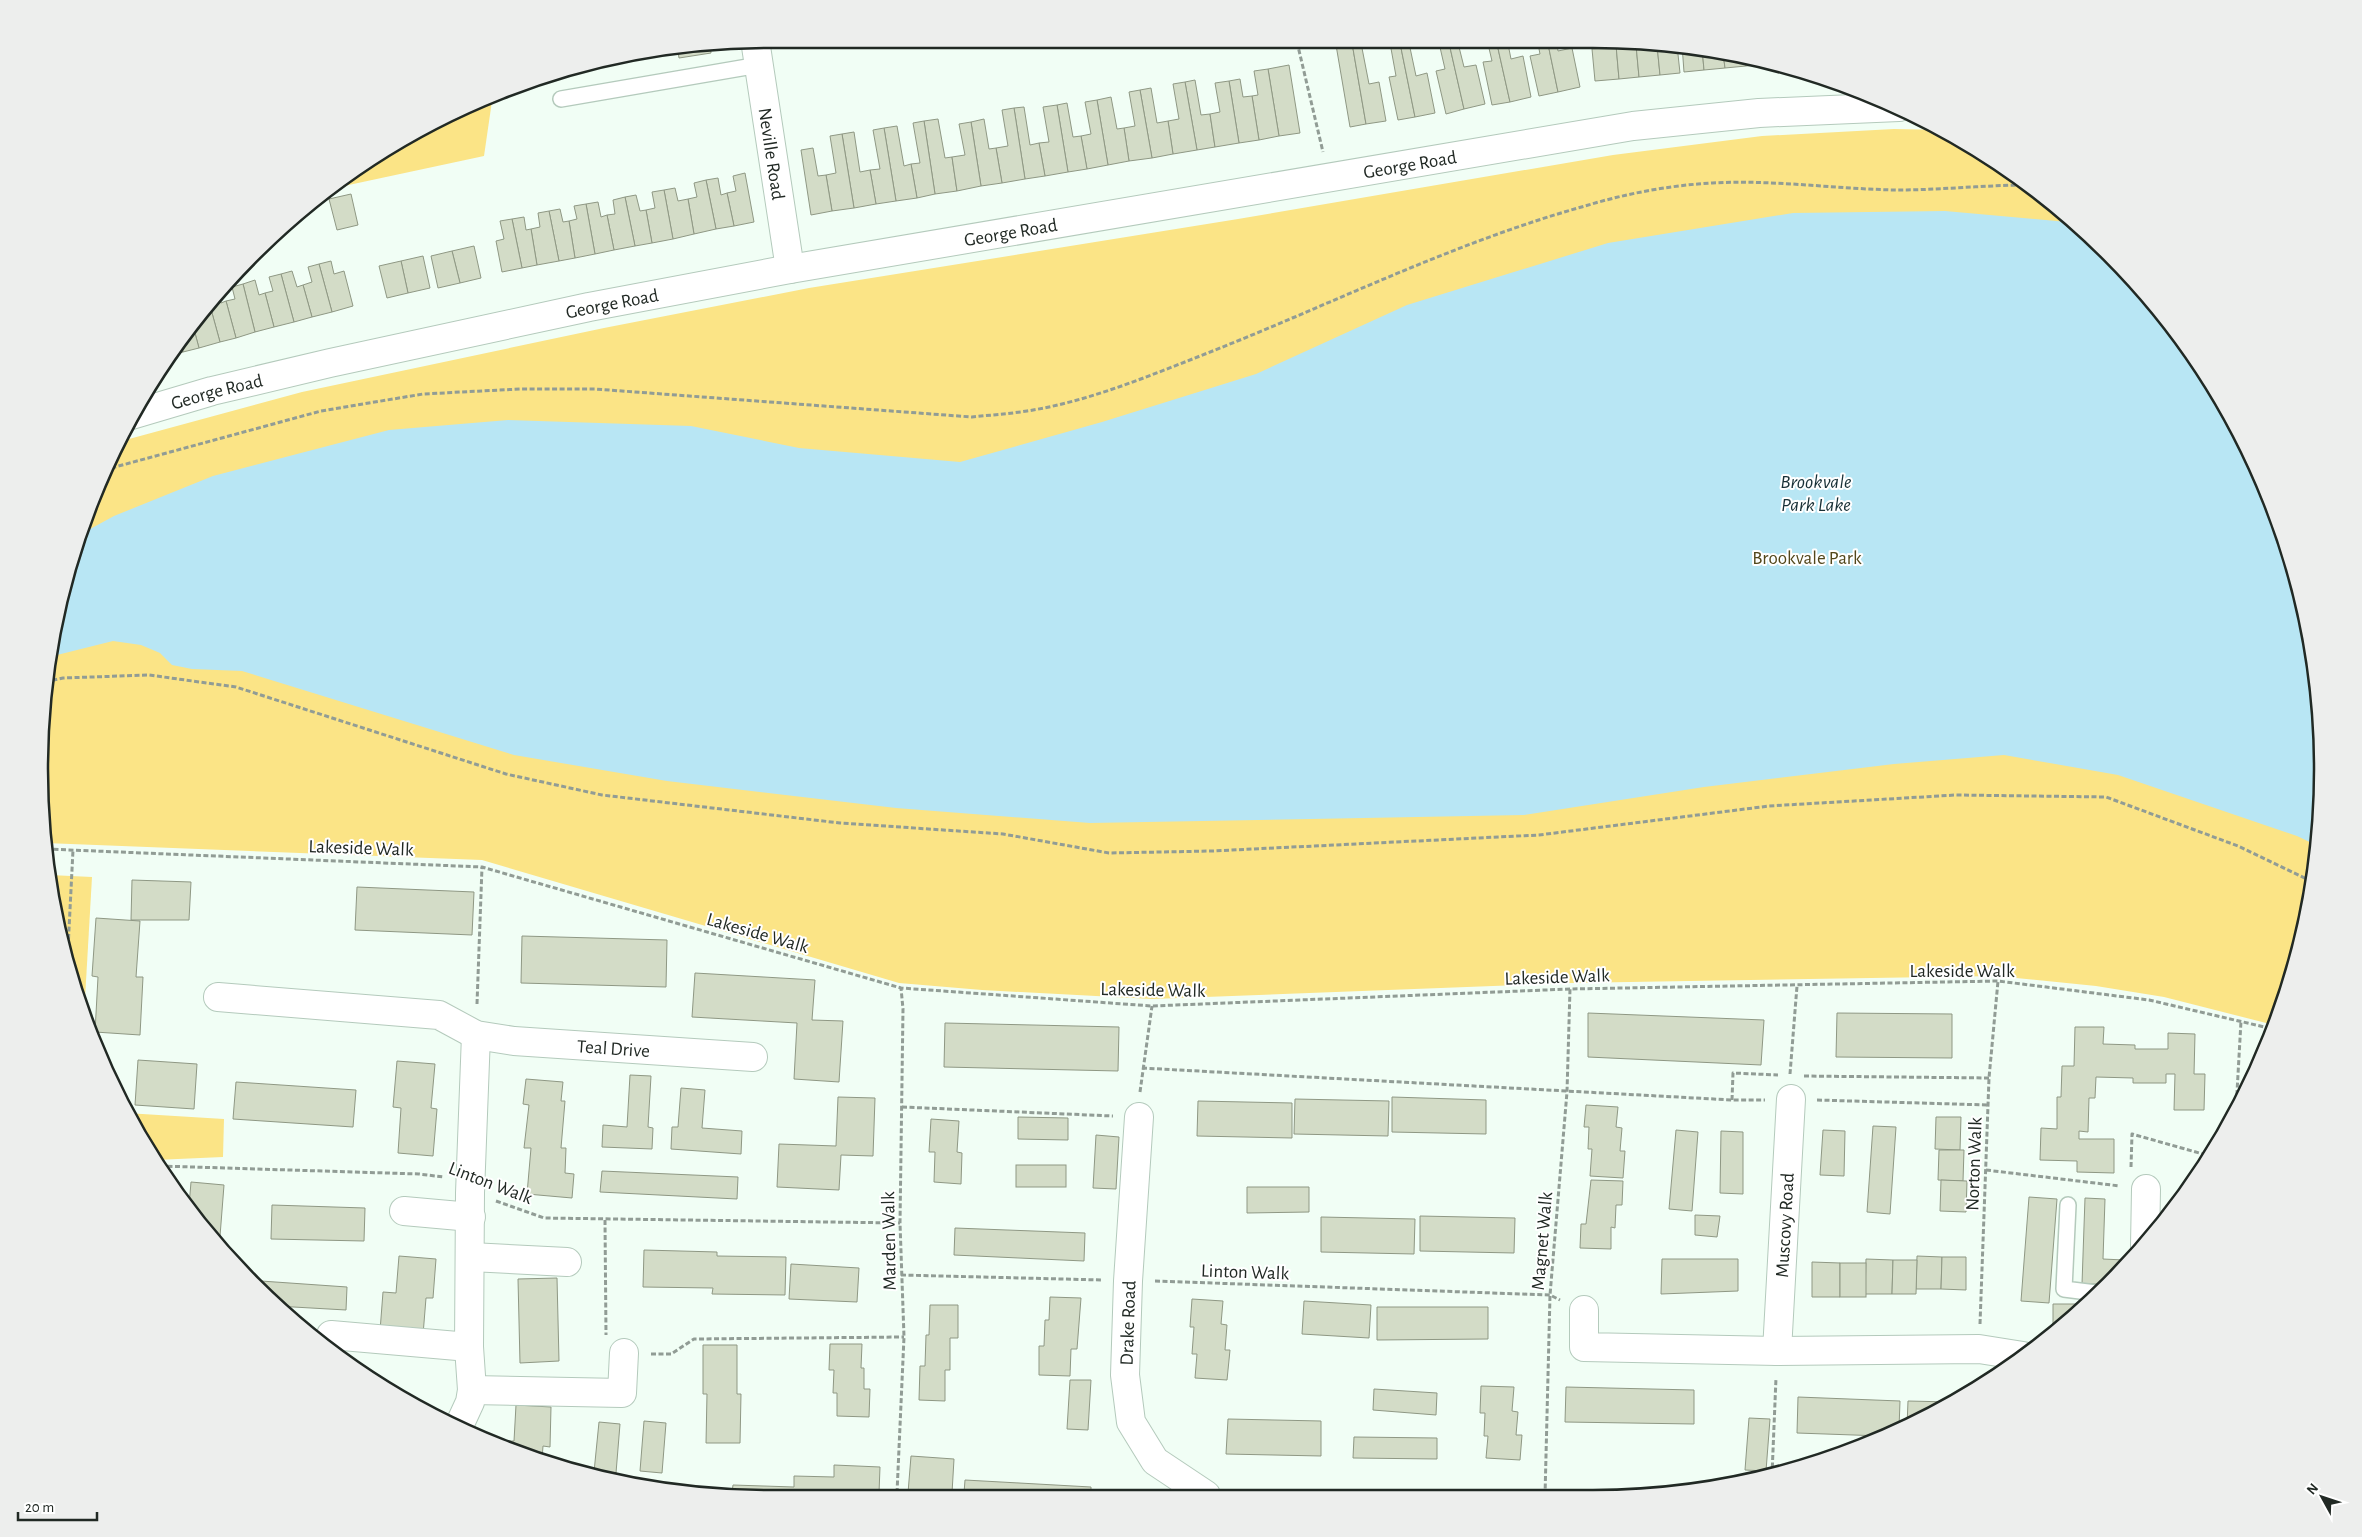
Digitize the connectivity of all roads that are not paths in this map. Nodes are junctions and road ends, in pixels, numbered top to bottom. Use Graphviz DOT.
graph roads {
  1 [pos="757,52"];
  2 [pos="561,99"];
  3 [pos="1881,108"];
  4 [pos="790,268"];
  5 [pos="142,412"];
  6 [pos="218,997"];
  7 [pos="476,1035"];
  8 [pos="753,1057"];
  9 [pos="1790,1087"];
  10 [pos="1139,1117"];
  11 [pos="2139,1188"];
  12 [pos="471,1205"];
  13 [pos="2068,1205"];
  14 [pos="404,1210"];
  15 [pos="2144,1234"];
  16 [pos="471,1257"];
  17 [pos="567,1262"];
  18 [pos="2089,1292"];
  19 [pos="1584,1310"];
  20 [pos="331,1335"];
  21 [pos="469,1347"];
  22 [pos="1777,1351"];
  23 [pos="624,1353"];
  24 [pos="2013,1354"];
  25 [pos="472,1390"];
  26 [pos="462,1420"];
  27 [pos="1198,1490"];
  1 -- 2 [label="lane"];
  1 -- 4 [label="street, Neville Road"];
  3 -- 4 [label="street, George Road"];
  4 -- 5 [label="street, George Road"];
  6 -- 7 [label="street, Teal Drive"];
  7 -- 8 [label="street, Teal Drive"];
  7 -- 12 [label="street"];
  9 -- 22 [label="street, Muscovy Road"];
  10 -- 27 [label="street, Drake Road"];
  11 -- 15 [label="street"];
  12 -- 14 [label="street"];
  12 -- 16 [label="street"];
  13 -- 18 [label="lane"];
  16 -- 17 [label="street"];
  16 -- 21 [label="street"];
  19 -- 22 [label="street"];
  20 -- 21 [label="street"];
  21 -- 25 [label="street"];
  22 -- 24 [label="street"];
  23 -- 25 [label="street"];
  25 -- 26 [label="street"];
}
